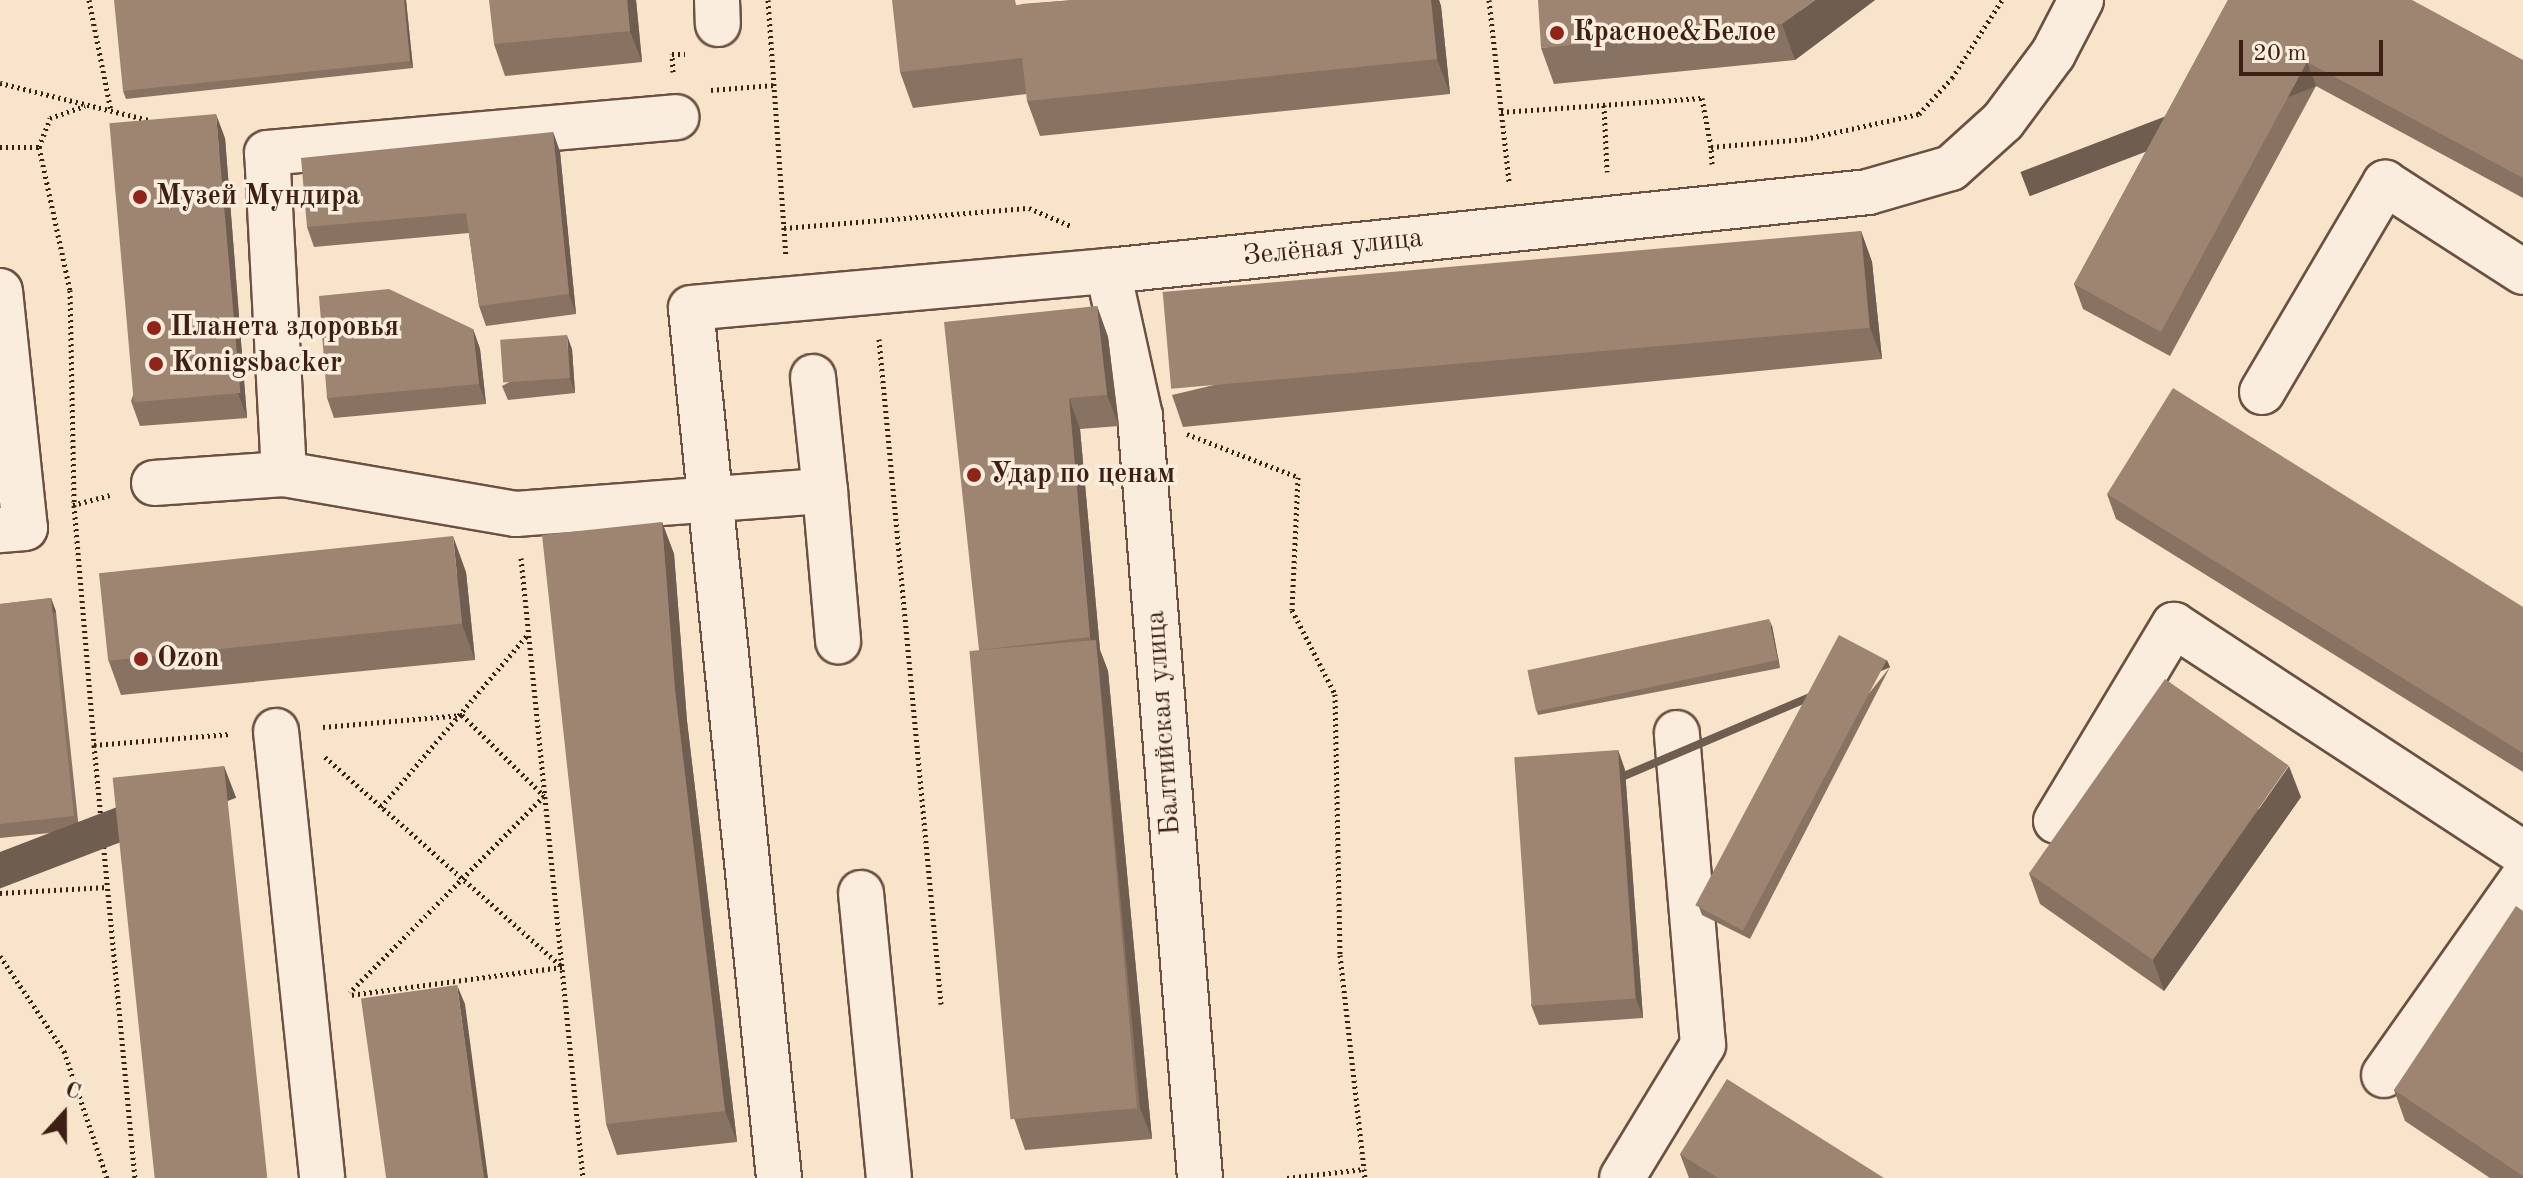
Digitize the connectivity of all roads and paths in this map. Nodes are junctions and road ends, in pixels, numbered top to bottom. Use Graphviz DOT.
graph roads {
  1 [pos="89,0"];
  2 [pos="768,0"];
  3 [pos="1489,0"];
  4 [pos="2002,0"];
  5 [pos="2081,0"];
  6 [pos="88,105"];
  7 [pos="1604,105"];
  8 [pos="111,111"];
  9 [pos="1501,112"];
  10 [pos="1919,114"];
  11 [pos="676,117"];
  12 [pos="0,147"];
  13 [pos="39,147"];
  14 [pos="1711,147"];
  15 [pos="1607,175"];
  16 [pos="1511,197"];
  17 [pos="784,228"];
  18 [pos="1085,232"];
  19 [pos="1108,271"];
  20 [pos="2523,272"];
  21 [pos="0,291"];
  22 [pos="789,300"];
  23 [pos="878,330"];
  24 [pos="813,377"];
  25 [pos="2262,392"];
  26 [pos="1140,416"];
  27 [pos="284,474"];
  28 [pos="154,483"];
  29 [pos="825,491"];
  30 [pos="708,501"];
  31 [pos="74,505"];
  32 [pos="516,514"];
  33 [pos="13,529"];
  34 [pos="529,633"];
  35 [pos="838,641"];
  36 [pos="276,731"];
  37 [pos="1677,733"];
  38 [pos="94,745"];
  39 [pos="316,749"];
  40 [pos="381,807"];
  41 [pos="2056,821"];
  42 [pos="2523,853"];
  43 [pos="2523,878"];
  44 [pos="107,887"];
  45 [pos="0,893"];
  46 [pos="861,893"];
  47 [pos="0,956"];
  48 [pos="562,967"];
  49 [pos="346,996"];
  50 [pos="941,1004"];
  51 [pos="2384,1075"];
  52 [pos="1364,1169"];
  53 [pos="107,1178"];
  54 [pos="135,1178"];
  55 [pos="322,1178"];
  56 [pos="583,1178"];
  57 [pos="779,1178"];
  58 [pos="889,1178"];
  59 [pos="1200,1178"];
  60 [pos="1287,1178"];
  61 [pos="1365,1178"];
  62 [pos="1622,1178"];
  1 -- 8 [label="path"];
  2 -- 17 [label="path"];
  3 -- 9 [label="path"];
  4 -- 10 [label="path"];
  5 -- 19 [label="street, Зелёная улица"];
  6 -- 13 [label="path"];
  7 -- 9 [label="path"];
  7 -- 14 [label="path"];
  7 -- 15 [label="path"];
  9 -- 16 [label="path"];
  11 -- 27 [label="street"];
  12 -- 13 [label="path"];
  13 -- 31 [label="path"];
  17 -- 18 [label="path"];
  17 -- 22 [label="path"];
  19 -- 22 [label="street, Зелёная улица"];
  19 -- 26 [label="street, Балтийская улица"];
  20 -- 25 [label="street"];
  21 -- 33 [label="street"];
  22 -- 30 [label="street, Зелёная улица"];
  23 -- 50 [label="path"];
  24 -- 29 [label="street"];
  26 -- 52 [label="path"];
  26 -- 59 [label="street, Балтийская улица"];
  27 -- 28 [label="street"];
  27 -- 32 [label="street"];
  28 -- 31 [label="path"];
  29 -- 30 [label="street"];
  29 -- 35 [label="street"];
  30 -- 32 [label="street"];
  30 -- 57 [label="street"];
  31 -- 33 [label="path"];
  32 -- 34 [label="path"];
  34 -- 40 [label="path"];
  34 -- 48 [label="path"];
  36 -- 55 [label="street"];
  37 -- 62 [label="street"];
  38 -- 44 [label="path"];
  39 -- 40 [label="path"];
  40 -- 48 [label="path"];
  41 -- 42 [label="street"];
  43 -- 51 [label="street"];
  44 -- 45 [label="path"];
  44 -- 54 [label="path"];
  46 -- 58 [label="street"];
  47 -- 53 [label="path"];
  48 -- 49 [label="path"];
  48 -- 56 [label="path"];
  52 -- 60 [label="path"];
  52 -- 61 [label="path"];
}
